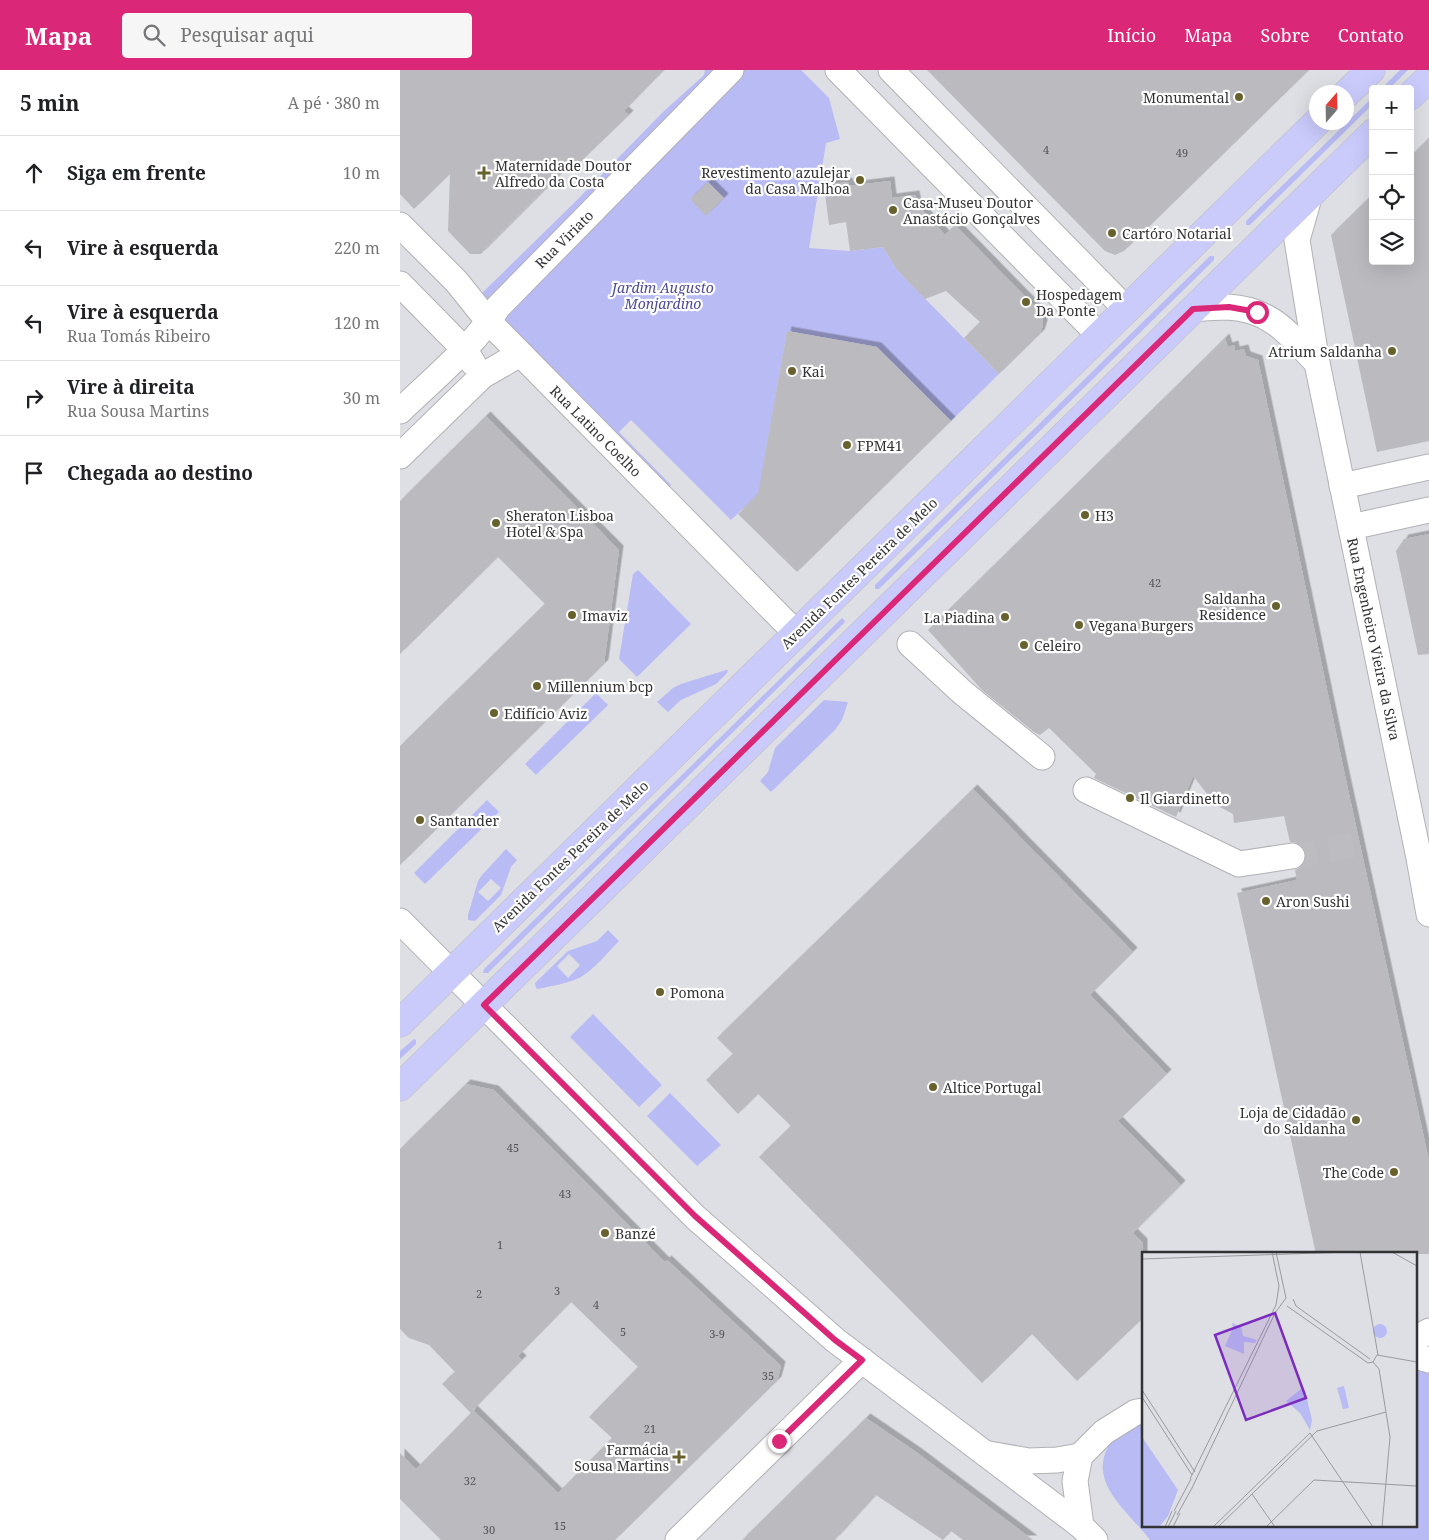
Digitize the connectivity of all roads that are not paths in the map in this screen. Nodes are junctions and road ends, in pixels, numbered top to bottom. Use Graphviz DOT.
graph roads {
  1 [pos="731,70"];
  2 [pos="838,70"];
  3 [pos="891,70"];
  4 [pos="1371,70"];
  5 [pos="1429,78"];
  6 [pos="1354,86"];
  7 [pos="1414,92"];
  8 [pos="1309,130"];
  9 [pos="1369,137"];
  10 [pos="1310,194"];
  11 [pos="400,225"];
  12 [pos="400,284"];
  13 [pos="1193,309"];
  14 [pos="1127,310"];
  15 [pos="489,322"];
  16 [pos="1100,336"];
  17 [pos="464,349"];
  18 [pos="520,354"];
  19 [pos="1317,363"];
  20 [pos="482,376"];
  21 [pos="400,411"];
  22 [pos="400,456"];
  23 [pos="1429,467"];
  24 [pos="1342,486"];
  25 [pos="1429,510"];
  26 [pos="1351,527"];
  27 [pos="796,634"];
  28 [pos="910,644"];
  29 [pos="1042,757"];
  30 [pos="1086,790"];
  31 [pos="1292,856"];
  32 [pos="1424,858"];
  33 [pos="1428,907"];
  34 [pos="400,921"];
  35 [pos="451,973"];
  36 [pos="484,1005"];
  37 [pos="400,1023"];
  38 [pos="400,1088"];
  39 [pos="1429,1331"];
  40 [pos="1416,1338"];
  41 [pos="1416,1356"];
  42 [pos="862,1360"];
  43 [pos="1429,1360"];
  44 [pos="1142,1411"];
  45 [pos="986,1454"];
  46 [pos="1080,1456"];
  47 [pos="1088,1533"];
  48 [pos="678,1540"];
  1 -- 15 [label="street, Rua Viriato"];
  2 -- 16 [label="street"];
  3 -- 14 [label="street"];
  4 -- 6 [label="main road"];
  5 -- 7 [label="main road"];
  8 -- 14 [label="main road, Avenida Fontes Pereira de Melo"];
  9 -- 10 [label="main road"];
  10 -- 13 [label="main road"];
  10 -- 19 [label="street, Rua Engenheiro Vieira da Silva"];
  11 -- 15 [label="street, Rua Latino Coelho"];
  12 -- 17 [label="street"];
  13 -- 19 [label="street"];
  13 -- 36 [label="main road"];
  14 -- 16 [label="main road, Avenida Fontes Pereira de Melo"];
  15 -- 17 [label="street, Rua Viriato"];
  15 -- 18 [label="street, Rua Latino Coelho"];
  16 -- 27 [label="main road, Avenida Fontes Pereira de Melo"];
  17 -- 20 [label="street"];
  17 -- 21 [label="street, Rua Viriato"];
  18 -- 20 [label="street"];
  18 -- 27 [label="street, Rua Latino Coelho"];
  19 -- 24 [label="street, Rua Engenheiro Vieira da Silva"];
  20 -- 22 [label="street"];
  23 -- 24 [label="street"];
  24 -- 26 [label="street, Rua Engenheiro Vieira da Silva"];
  25 -- 26 [label="street"];
  26 -- 32 [label="street, Rua Engenheiro Vieira da Silva"];
  27 -- 35 [label="main road, Avenida Fontes Pereira de Melo"];
  28 -- 29 [label="street"];
  30 -- 31 [label="street"];
  32 -- 33 [label="street, Rua Engenheiro Vieira da Silva"];
  34 -- 35 [label="street"];
  35 -- 36 [label="street"];
  35 -- 37 [label="main road, Avenida Fontes Pereira de Melo"];
  36 -- 38 [label="main road"];
  36 -- 42 [label="street"];
  39 -- 40 [label="street"];
  41 -- 43 [label="street"];
  42 -- 45 [label="street"];
  42 -- 48 [label="street"];
  44 -- 46 [label="street"];
  45 -- 46 [label="street"];
  45 -- 47 [label="street"];
  46 -- 47 [label="street"];
}
